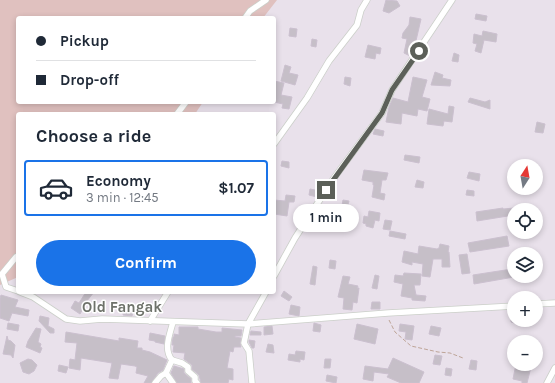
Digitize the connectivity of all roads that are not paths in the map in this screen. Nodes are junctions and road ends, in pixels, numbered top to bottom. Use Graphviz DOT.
graph roads {
  1 [pos="266,0"];
  2 [pos="367,0"];
  3 [pos="452,0"];
  4 [pos="246,16"];
  5 [pos="276,141"];
  6 [pos="16,257"];
  7 [pos="276,272"];
  8 [pos="16,291"];
  9 [pos="25,294"];
  10 [pos="167,294"];
  11 [pos="265,294"];
  12 [pos="555,303"];
  13 [pos="543,304"];
  14 [pos="507,306"];
  15 [pos="150,321"];
  16 [pos="173,322"];
  17 [pos="248,324"];
  18 [pos="172,360"];
  19 [pos="555,368"];
  20 [pos="166,373"];
  21 [pos="155,383"];
  22 [pos="173,383"];
  23 [pos="197,383"];
  24 [pos="252,383"];
  25 [pos="547,383"];
  1 -- 4 [label="street"];
  2 -- 5 [label="street"];
  3 -- 7 [label="street"];
  6 -- 8 [label="street"];
  9 -- 15 [label="street"];
  10 -- 15 [label="street"];
  11 -- 17 [label="street"];
  12 -- 13 [label="street"];
  14 -- 17 [label="street"];
  15 -- 16 [label="street"];
  16 -- 17 [label="street"];
  16 -- 18 [label="street"];
  17 -- 24 [label="street"];
  18 -- 20 [label="street"];
  18 -- 23 [label="street"];
  19 -- 25 [label="street"];
  20 -- 21 [label="street"];
  20 -- 22 [label="street"];
}
